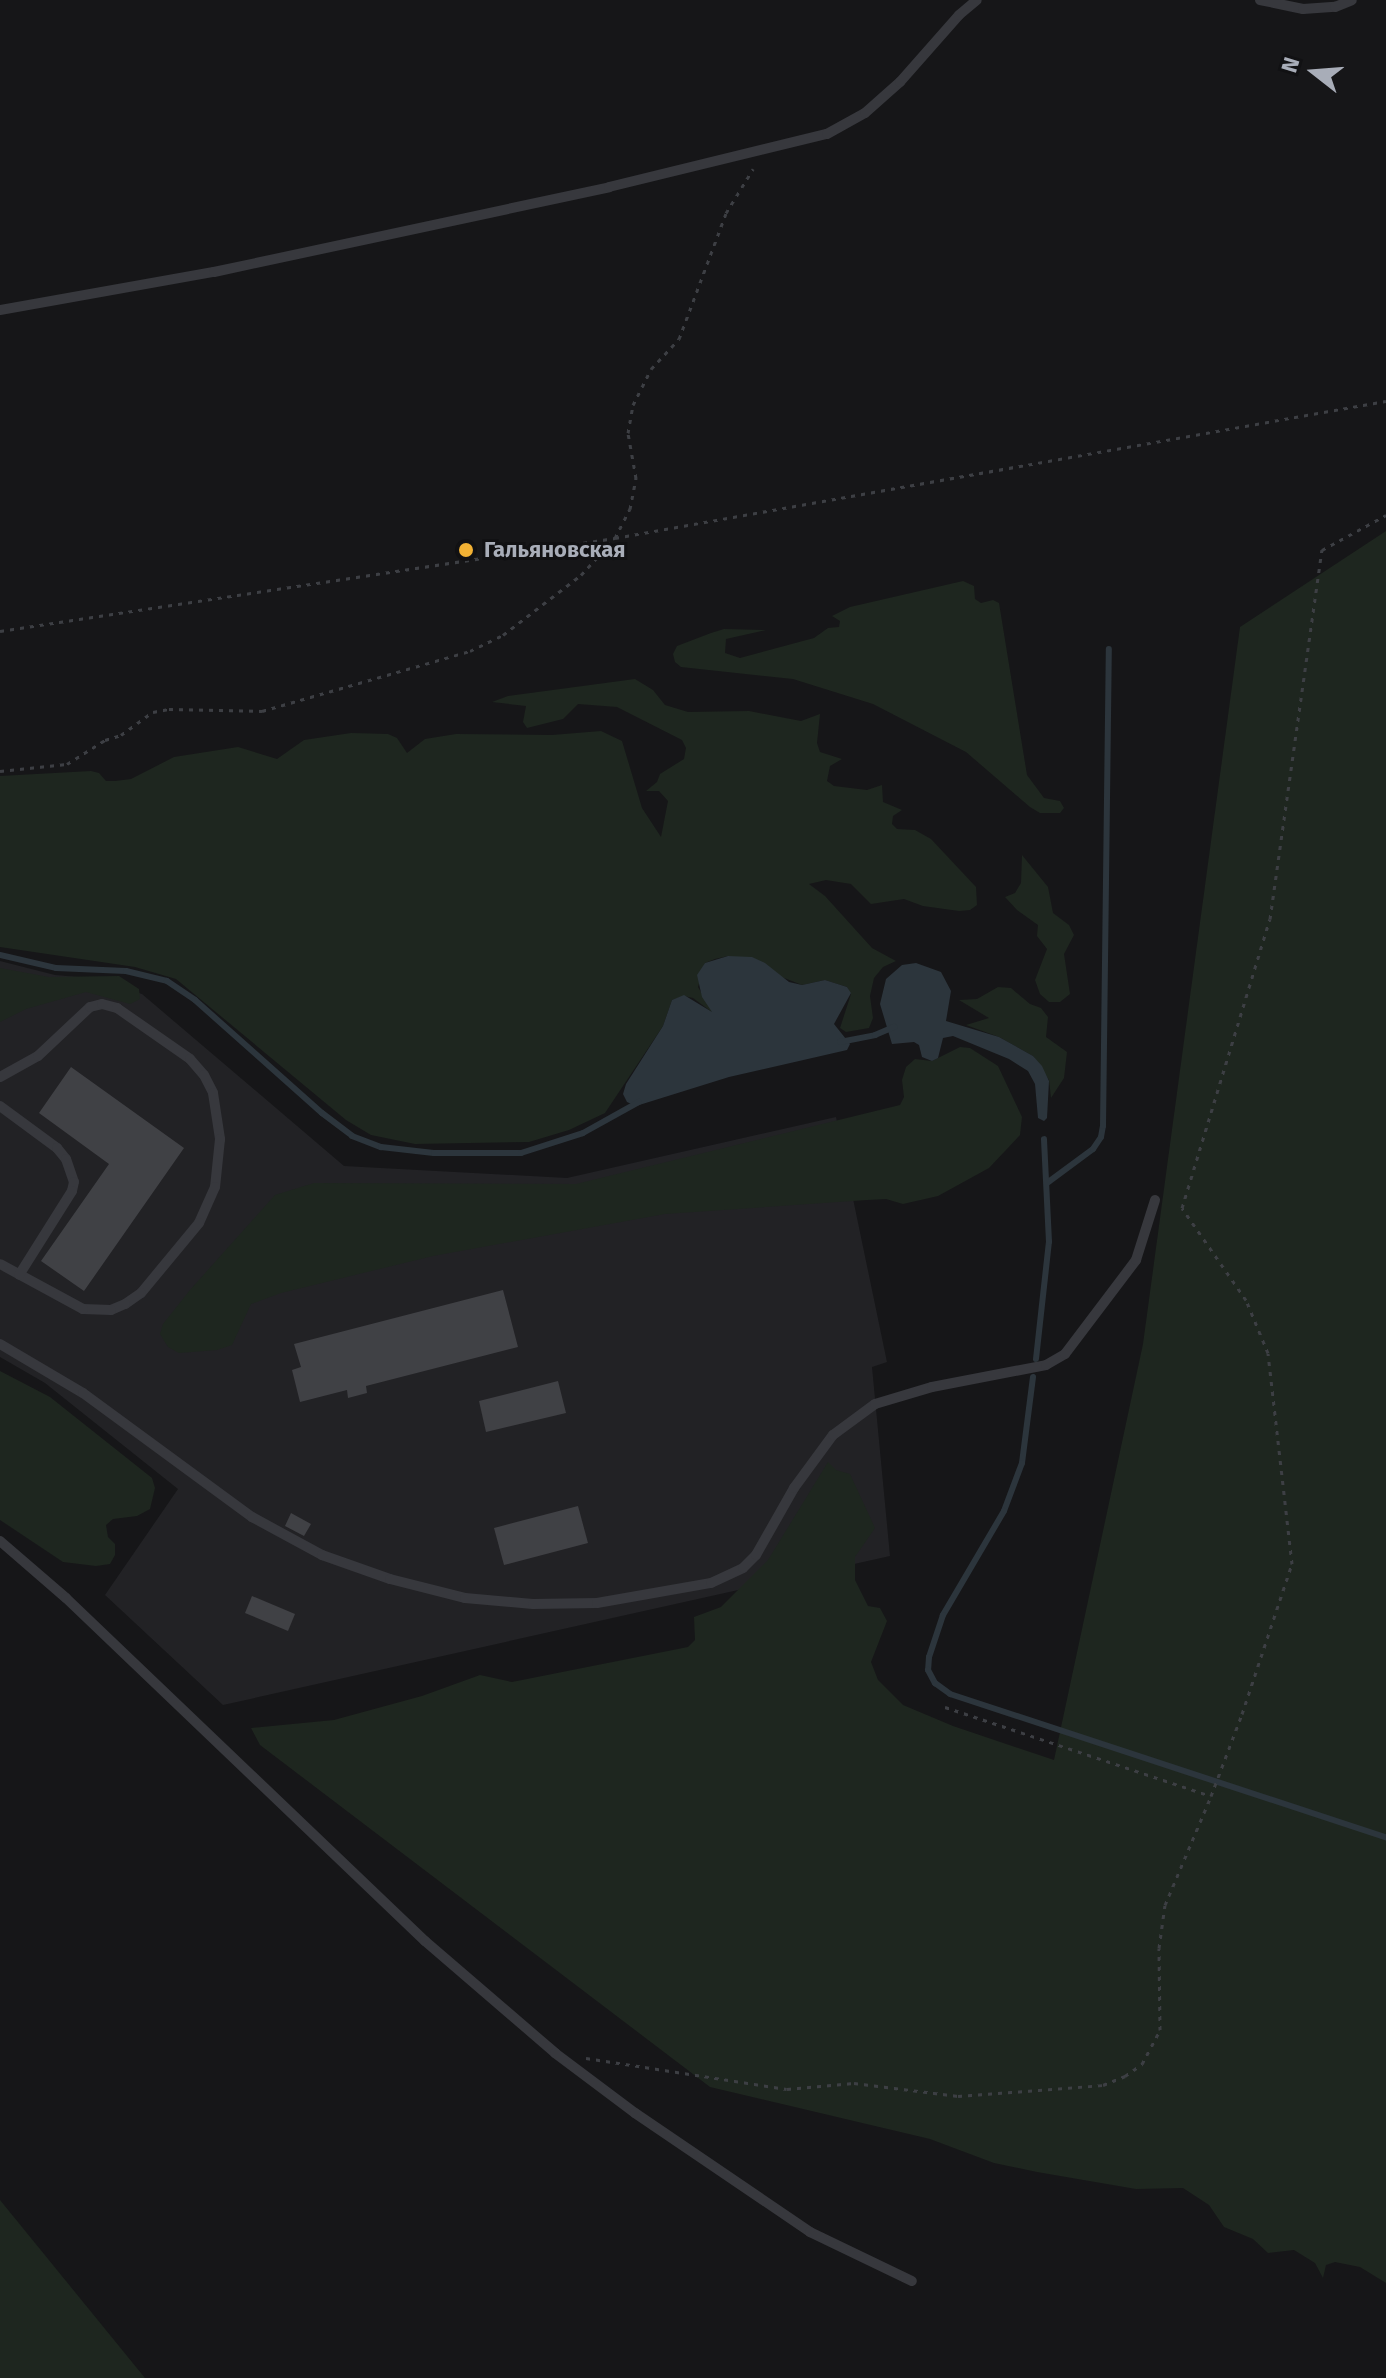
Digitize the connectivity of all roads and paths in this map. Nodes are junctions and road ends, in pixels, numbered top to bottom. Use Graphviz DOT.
graph roads {
  1 [pos="977,0"];
  2 [pos="1260,0"];
  3 [pos="1352,0"];
  4 [pos="765,148"];
  5 [pos="0,310"];
  6 [pos="1386,401"];
  7 [pos="1386,515"];
  8 [pos="615,538"];
  9 [pos="0,631"];
  10 [pos="0,771"];
  11 [pos="0,1077"];
  12 [pos="0,1106"];
  13 [pos="1155,1200"];
  14 [pos="0,1264"];
  15 [pos="19,1275"];
  16 [pos="0,1344"];
  17 [pos="0,1541"];
  18 [pos="945,1707"];
  19 [pos="1211,1796"];
  20 [pos="583,2057"];
  21 [pos="912,2281"];
  1 -- 4 [label="lane"];
  2 -- 3 [label="lane"];
  4 -- 5 [label="lane"];
  4 -- 8 [label="path"];
  6 -- 8 [label="path"];
  7 -- 19 [label="path"];
  8 -- 9 [label="path"];
  8 -- 10 [label="path"];
  11 -- 15 [label="lane"];
  12 -- 15 [label="lane"];
  13 -- 16 [label="lane"];
  14 -- 15 [label="lane"];
  17 -- 21 [label="lane"];
  18 -- 19 [label="path"];
  19 -- 20 [label="path"];
}
